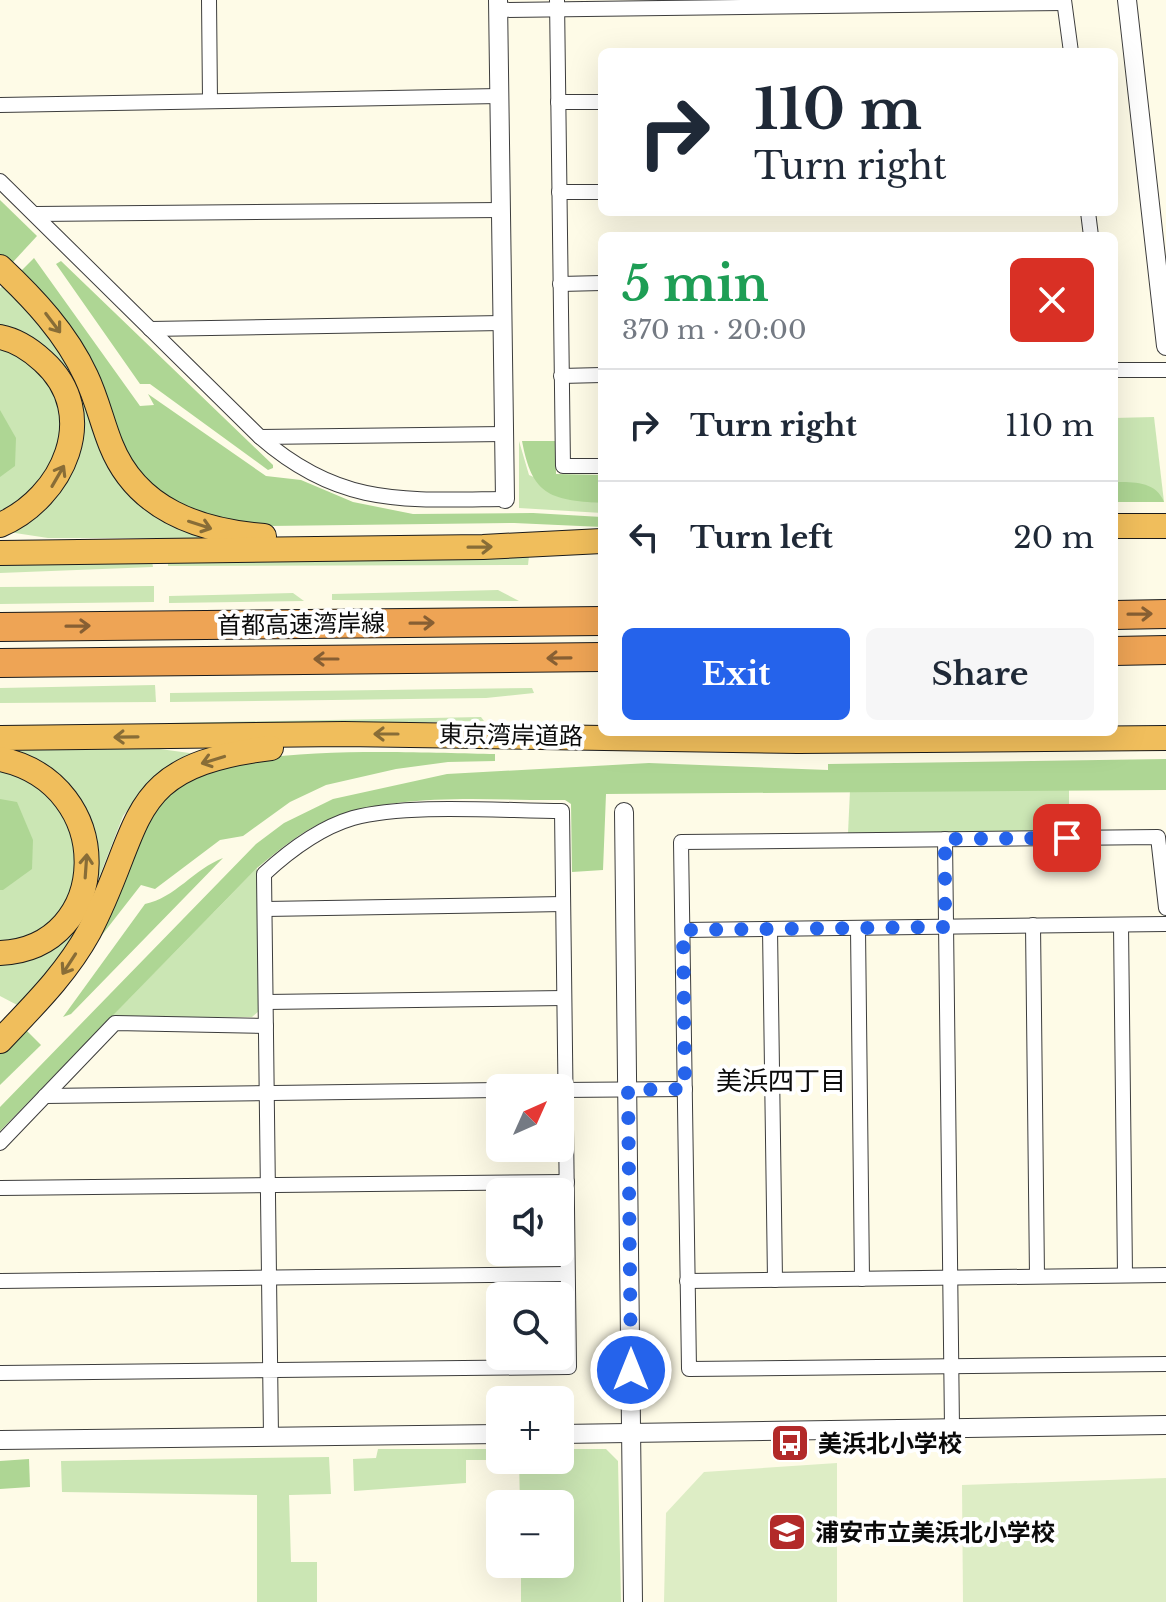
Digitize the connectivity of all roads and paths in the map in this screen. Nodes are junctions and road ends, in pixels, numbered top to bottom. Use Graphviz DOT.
graph roads {
  1 [pos="209,0"];
  2 [pos="1127,0"];
  3 [pos="1064,2"];
  4 [pos="498,5"];
  5 [pos="557,5"];
  6 [pos="1070,48"];
  7 [pos="499,96"];
  8 [pos="210,100"];
  9 [pos="558,102"];
  10 [pos="598,102"];
  11 [pos="0,105"];
  12 [pos="0,181"];
  13 [pos="559,192"];
  14 [pos="598,192"];
  15 [pos="501,210"];
  16 [pos="35,214"];
  17 [pos="0,267"];
  18 [pos="598,283"];
  19 [pos="560,284"];
  20 [pos="502,323"];
  21 [pos="150,329"];
  22 [pos="0,337"];
  23 [pos="1166,346"];
  24 [pos="1118,370"];
  25 [pos="1166,370"];
  26 [pos="598,375"];
  27 [pos="561,376"];
  28 [pos="504,434"];
  29 [pos="260,437"];
  30 [pos="598,466"];
  31 [pos="505,499"];
  32 [pos="0,525"];
  33 [pos="1118,526"];
  34 [pos="1166,526"];
  35 [pos="598,541"];
  36 [pos="346,549"];
  37 [pos="0,553"];
  38 [pos="1166,614"];
  39 [pos="1118,615"];
  40 [pos="598,621"];
  41 [pos="0,627"];
  42 [pos="1166,650"];
  43 [pos="1118,651"];
  44 [pos="598,657"];
  45 [pos="0,663"];
  46 [pos="344,734"];
  47 [pos="0,738"];
  48 [pos="1166,738"];
  49 [pos="0,759"];
  50 [pos="624,812"];
  51 [pos="945,839"];
  52 [pos="563,904"];
  53 [pos="1166,908"];
  54 [pos="265,909"];
  55 [pos="1166,924"];
  56 [pos="1033,925"];
  57 [pos="1121,925"];
  58 [pos="945,927"];
  59 [pos="770,929"];
  60 [pos="858,929"];
  61 [pos="683,930"];
  62 [pos="0,953"];
  63 [pos="564,998"];
  64 [pos="266,1002"];
  65 [pos="266,1026"];
  66 [pos="0,1041"];
  67 [pos="563,1074"];
  68 [pos="685,1089"];
  69 [pos="486,1090"];
  70 [pos="574,1090"];
  71 [pos="628,1090"];
  72 [pos="267,1093"];
  73 [pos="45,1096"];
  74 [pos="0,1143"];
  75 [pos="486,1183"];
  76 [pos="269,1185"];
  77 [pos="0,1188"];
  78 [pos="567,1266"];
  79 [pos="567,1274"];
  80 [pos="1125,1275"];
  81 [pos="1166,1275"];
  82 [pos="1037,1276"];
  83 [pos="950,1277"];
  84 [pos="269,1278"];
  85 [pos="862,1279"];
  86 [pos="775,1280"];
  87 [pos="0,1281"];
  88 [pos="687,1281"];
  89 [pos="1166,1364"];
  90 [pos="951,1369"];
  91 [pos="270,1370"];
  92 [pos="0,1373"];
  93 [pos="1166,1425"];
  94 [pos="952,1427"];
  95 [pos="631,1433"];
  96 [pos="486,1434"];
  97 [pos="574,1434"];
  98 [pos="271,1437"];
  99 [pos="0,1440"];
  100 [pos="633,1602"];
  1 -- 8 [label="street"];
  2 -- 23 [label="street"];
  3 -- 5 [label="street"];
  3 -- 6 [label="street"];
  4 -- 5 [label="street"];
  4 -- 7 [label="street"];
  5 -- 9 [label="street"];
  7 -- 8 [label="street"];
  7 -- 15 [label="street"];
  8 -- 11 [label="street"];
  9 -- 10 [label="street"];
  9 -- 13 [label="street"];
  12 -- 16 [label="street"];
  13 -- 14 [label="street"];
  13 -- 19 [label="street"];
  15 -- 16 [label="street"];
  15 -- 20 [label="street"];
  16 -- 21 [label="street"];
  17 -- 36 [label="highway, one-way"];
  18 -- 19 [label="street"];
  19 -- 27 [label="street"];
  20 -- 21 [label="street"];
  20 -- 28 [label="street"];
  21 -- 29 [label="street"];
  32 -- 22 [label="highway, one-way"];
  24 -- 25 [label="street"];
  26 -- 27 [label="street"];
  27 -- 30 [label="street"];
  28 -- 29 [label="street"];
  28 -- 31 [label="street"];
  29 -- 31 [label="street"];
  33 -- 34 [label="highway"];
  36 -- 35 [label="highway, one-way"];
  36 -- 37 [label="highway"];
  39 -- 38 [label="highway, one-way"];
  41 -- 40 [label="highway, 首都高速湾岸線, one-way"];
  42 -- 43 [label="highway"];
  44 -- 45 [label="highway, 首都高速湾岸線, one-way"];
  46 -- 47 [label="highway, 東京湾岸道路, one-way"];
  48 -- 46 [label="highway, 東京湾岸道路, one-way"];
  46 -- 66 [label="highway, one-way"];
  62 -- 49 [label="highway, one-way"];
  50 -- 71 [label="street"];
  51 -- 53 [label="street"];
  51 -- 58 [label="street"];
  51 -- 61 [label="street"];
  52 -- 54 [label="street"];
  52 -- 54 [label="street"];
  52 -- 63 [label="street"];
  54 -- 64 [label="street"];
  55 -- 57 [label="street"];
  56 -- 57 [label="street"];
  56 -- 58 [label="street"];
  56 -- 82 [label="street"];
  57 -- 80 [label="street"];
  58 -- 60 [label="street"];
  58 -- 83 [label="street"];
  59 -- 60 [label="street"];
  59 -- 61 [label="street"];
  59 -- 86 [label="street"];
  60 -- 85 [label="street"];
  61 -- 68 [label="street"];
  63 -- 64 [label="street"];
  63 -- 67 [label="street"];
  64 -- 65 [label="street"];
  65 -- 72 [label="street"];
  65 -- 73 [label="street"];
  68 -- 71 [label="street"];
  68 -- 88 [label="street"];
  69 -- 72 [label="street"];
  70 -- 71 [label="street"];
  71 -- 95 [label="street"];
  72 -- 73 [label="street"];
  72 -- 76 [label="street"];
  73 -- 74 [label="street"];
  75 -- 76 [label="street"];
  76 -- 77 [label="street"];
  76 -- 84 [label="street"];
  78 -- 79 [label="street"];
  79 -- 84 [label="street"];
  79 -- 91 [label="street"];
  80 -- 81 [label="street"];
  80 -- 82 [label="street"];
  82 -- 83 [label="street"];
  83 -- 85 [label="street"];
  83 -- 90 [label="street"];
  84 -- 87 [label="street"];
  84 -- 91 [label="street"];
  85 -- 86 [label="street"];
  86 -- 88 [label="street"];
  88 -- 90 [label="street"];
  89 -- 90 [label="street"];
  90 -- 94 [label="street"];
  91 -- 92 [label="street"];
  91 -- 98 [label="street"];
  93 -- 94 [label="street"];
  94 -- 95 [label="street"];
  95 -- 97 [label="street"];
  95 -- 100 [label="street"];
  96 -- 98 [label="street"];
  98 -- 99 [label="street"];
}
